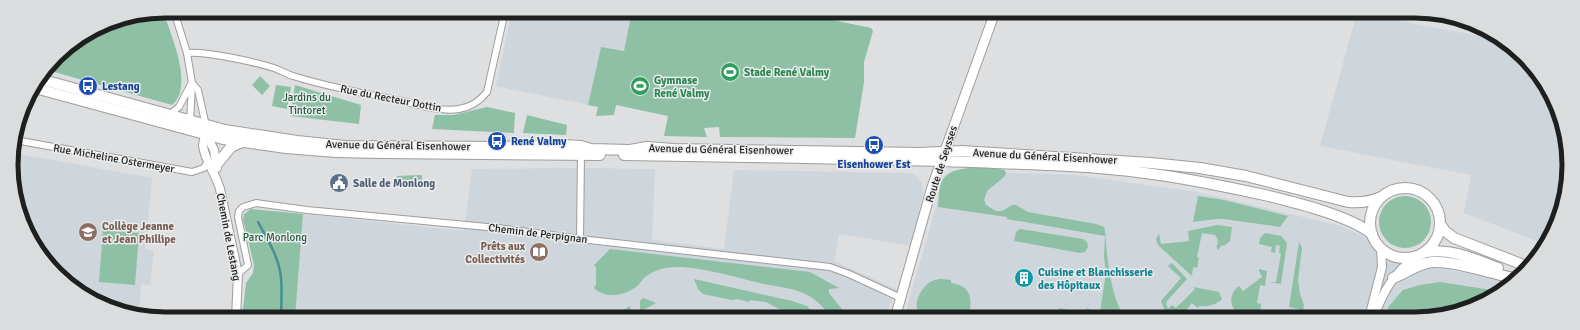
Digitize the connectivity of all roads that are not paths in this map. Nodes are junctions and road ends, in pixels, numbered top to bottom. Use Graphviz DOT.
graph roads {
  1 [pos="176,18"];
  2 [pos="504,18"];
  3 [pos="993,18"];
  4 [pos="187,53"];
  5 [pos="44,81"];
  6 [pos="192,83"];
  7 [pos="39,89"];
  8 [pos="170,114"];
  9 [pos="190,124"];
  10 [pos="206,129"];
  11 [pos="20,141"];
  12 [pos="242,142"];
  13 [pos="581,150"];
  14 [pos="942,156"];
  15 [pos="212,162"];
  16 [pos="1381,197"];
  17 [pos="1440,224"];
  18 [pos="1372,234"];
  19 [pos="580,239"];
  20 [pos="1382,249"];
  21 [pos="1421,254"];
  22 [pos="1523,265"];
  23 [pos="238,274"];
  24 [pos="1513,275"];
  25 [pos="1393,278"];
  26 [pos="1510,278"];
  27 [pos="901,298"];
  28 [pos="236,312"];
  29 [pos="897,312"];
  30 [pos="1370,312"];
  31 [pos="1375,312"];
  1 -- 4 [label="street, Chemin de Lestang"];
  2 -- 4 [label="street, Rue du Recteur Dottin"];
  3 -- 14 [label="main road, Route de Seysses"];
  4 -- 6 [label="street, Chemin de Lestang"];
  5 -- 8 [label="main road, Avenue du Général Eisenhower"];
  6 -- 8 [label="street"];
  6 -- 9 [label="street, Chemin de Lestang"];
  6 -- 10 [label="street, Chemin de Lestang"];
  7 -- 9 [label="main road, Avenue du Général Eisenhower"];
  8 -- 9 [label="main road, Avenue du Général Eisenhower"];
  9 -- 10 [label="main road, Avenue du Général Eisenhower"];
  10 -- 12 [label="main road, Avenue du Général Eisenhower"];
  10 -- 13 [label="main road, Avenue du Général Eisenhower"];
  10 -- 15 [label="street, Chemin de Lestang"];
  11 -- 15 [label="street, Rue Micheline Ostermeyer"];
  12 -- 13 [label="main road, Avenue du Général Eisenhower"];
  12 -- 15 [label="main road"];
  13 -- 14 [label="main road, Avenue du Général Eisenhower"];
  13 -- 19 [label="street"];
  14 -- 16 [label="main road, Avenue du Général Eisenhower"];
  14 -- 18 [label="main road, Avenue du Général Eisenhower"];
  14 -- 27 [label="main road, Route de Seysses"];
  15 -- 23 [label="street, Chemin de Lestang"];
  16 -- 17 [label="main road"];
  16 -- 18 [label="main road"];
  17 -- 21 [label="main road"];
  17 -- 22 [label="main road"];
  18 -- 20 [label="main road"];
  19 -- 23 [label="street, Chemin de Perpignan"];
  19 -- 27 [label="street, Chemin de Perpignan"];
  20 -- 21 [label="main road"];
  20 -- 30 [label="street"];
  21 -- 24 [label="main road"];
  21 -- 25 [label="street"];
  23 -- 28 [label="street, Chemin de Lestang"];
  25 -- 26 [label="main road"];
  25 -- 31 [label="street"];
  27 -- 29 [label="main road, Route de Seysses"];
}
